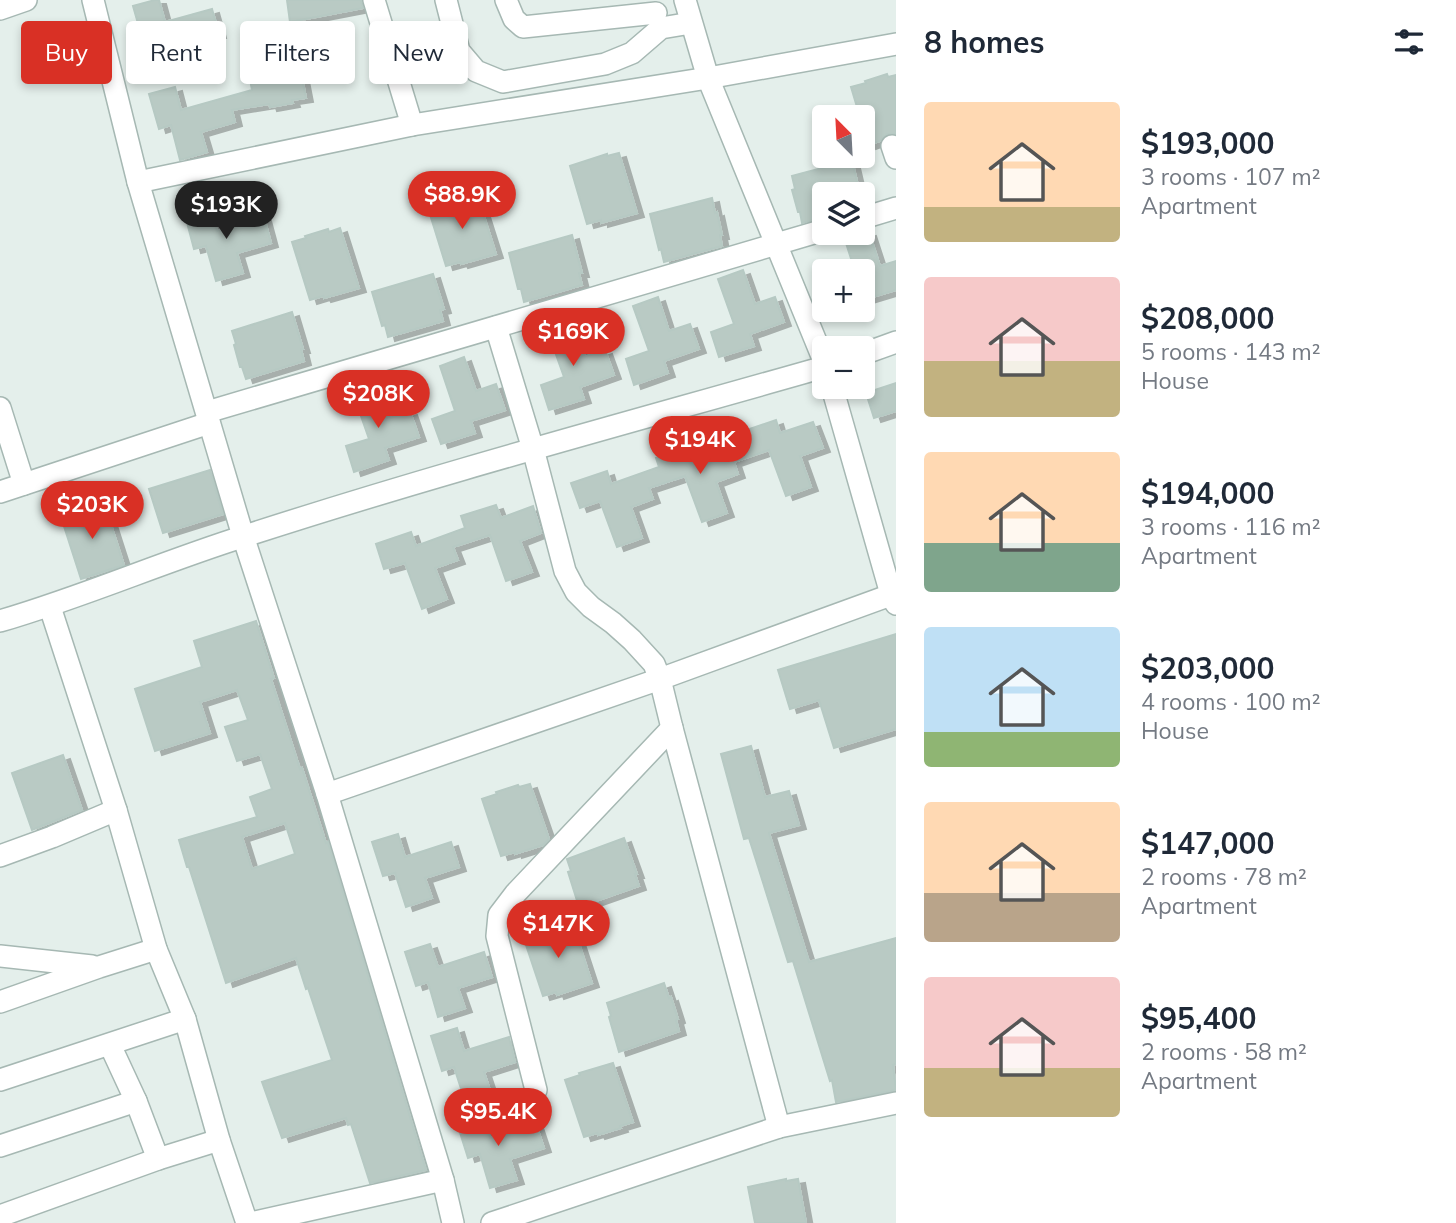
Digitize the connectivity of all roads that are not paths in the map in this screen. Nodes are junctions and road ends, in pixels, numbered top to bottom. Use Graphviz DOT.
graph roads {
  1 [pos="26,0"];
  2 [pos="93,0"];
  3 [pos="374,0"];
  4 [pos="446,0"];
  5 [pos="506,0"];
  6 [pos="684,0"];
  7 [pos="0,9"];
  8 [pos="656,13"];
  9 [pos="691,23"];
  10 [pos="896,44"];
  11 [pos="708,78"];
  12 [pos="412,125"];
  13 [pos="138,182"];
  14 [pos="896,208"];
  15 [pos="875,214"];
  16 [pos="812,234"];
  17 [pos="776,245"];
  18 [pos="496,327"];
  19 [pos="814,336"];
  20 [pos="896,342"];
  21 [pos="875,350"];
  22 [pos="812,371"];
  23 [pos="836,399"];
  24 [pos="0,408"];
  25 [pos="208,417"];
  26 [pos="533,449"];
  27 [pos="24,484"];
  28 [pos="0,492"];
  29 [pos="243,536"];
  30 [pos="894,597"];
  31 [pos="50,607"];
  32 [pos="0,621"];
  33 [pos="660,679"];
  34 [pos="672,728"];
  35 [pos="327,794"];
  36 [pos="116,810"];
  37 [pos="0,856"];
  38 [pos="156,949"];
  39 [pos="0,956"];
  40 [pos="99,967"];
  41 [pos="0,1002"];
  42 [pos="185,1019"];
  43 [pos="110,1045"];
  44 [pos="0,1080"];
  45 [pos="536,1090"];
  46 [pos="135,1101"];
  47 [pos="896,1103"];
  48 [pos="779,1127"];
  49 [pos="219,1140"];
  50 [pos="0,1146"];
  51 [pos="158,1159"];
  52 [pos="443,1180"];
  53 [pos="31,1215"];
  54 [pos="0,1216"];
  55 [pos="249,1223"];
  56 [pos="453,1223"];
  57 [pos="492,1223"];
  1 -- 7 [label="street"];
  2 -- 13 [label="street"];
  3 -- 12 [label="street"];
  4 -- 8 [label="street"];
  5 -- 8 [label="street"];
  6 -- 9 [label="street"];
  8 -- 9 [label="street"];
  9 -- 11 [label="street"];
  10 -- 11 [label="street"];
  11 -- 12 [label="street"];
  11 -- 17 [label="street"];
  12 -- 13 [label="street"];
  13 -- 25 [label="street"];
  14 -- 15 [label="street"];
  16 -- 17 [label="street"];
  17 -- 18 [label="street"];
  17 -- 19 [label="street"];
  18 -- 25 [label="street"];
  18 -- 26 [label="street"];
  20 -- 21 [label="street"];
  22 -- 26 [label="street"];
  23 -- 30 [label="street"];
  24 -- 27 [label="street"];
  25 -- 27 [label="street"];
  25 -- 29 [label="street"];
  26 -- 29 [label="street"];
  26 -- 33 [label="street"];
  27 -- 28 [label="street"];
  29 -- 31 [label="street"];
  29 -- 35 [label="street"];
  30 -- 33 [label="street"];
  31 -- 32 [label="street"];
  31 -- 36 [label="street"];
  33 -- 34 [label="street"];
  33 -- 35 [label="street"];
  34 -- 45 [label="street"];
  34 -- 48 [label="street"];
  35 -- 52 [label="street"];
  36 -- 37 [label="street"];
  36 -- 38 [label="street"];
  38 -- 40 [label="street"];
  38 -- 42 [label="street"];
  39 -- 40 [label="street"];
  40 -- 41 [label="street"];
  42 -- 43 [label="street"];
  42 -- 49 [label="street"];
  43 -- 44 [label="street"];
  43 -- 46 [label="street"];
  46 -- 50 [label="street"];
  46 -- 51 [label="street"];
  47 -- 48 [label="street"];
  48 -- 57 [label="street"];
  49 -- 51 [label="street"];
  49 -- 55 [label="street"];
  51 -- 53 [label="street"];
  52 -- 55 [label="street"];
  52 -- 56 [label="street"];
  53 -- 54 [label="street"];
}
